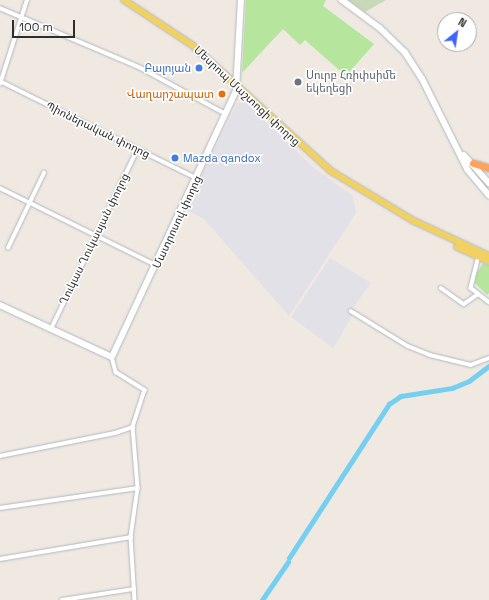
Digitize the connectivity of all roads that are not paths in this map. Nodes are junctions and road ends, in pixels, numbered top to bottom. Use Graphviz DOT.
graph roads {
  1 [pos="27,0"];
  2 [pos="124,0"];
  3 [pos="241,0"];
  4 [pos="342,0"];
  5 [pos="0,8"];
  6 [pos="22,16"];
  7 [pos="0,82"];
  8 [pos="237,86"];
  9 [pos="226,114"];
  10 [pos="137,150"];
  11 [pos="462,153"];
  12 [pos="473,163"];
  13 [pos="489,168"];
  14 [pos="44,173"];
  15 [pos="197,178"];
  16 [pos="489,183"];
  17 [pos="0,188"];
  18 [pos="368,195"];
  19 [pos="489,195"];
  20 [pos="31,203"];
  21 [pos="96,236"];
  22 [pos="8,248"];
  23 [pos="479,256"];
  24 [pos="489,256"];
  25 [pos="489,261"];
  26 [pos="157,265"];
  27 [pos="441,288"];
  28 [pos="477,295"];
  29 [pos="489,302"];
  30 [pos="0,305"];
  31 [pos="352,311"];
  32 [pos="51,329"];
  33 [pos="112,357"];
  34 [pos="489,358"];
  35 [pos="133,427"];
  36 [pos="0,456"];
  37 [pos="138,488"];
  38 [pos="0,508"];
  39 [pos="131,537"];
  40 [pos="0,560"];
  41 [pos="134,589"];
  42 [pos="62,600"];
  43 [pos="135,600"];
  1 -- 6 [label="street"];
  2 -- 8 [label="main road, Մեսրոպ Մաշտոցի փողոց"];
  3 -- 8 [label="street, Մատրոսով փողոց"];
  4 -- 11 [label="street"];
  5 -- 6 [label="street"];
  6 -- 7 [label="street"];
  6 -- 9 [label="street"];
  7 -- 10 [label="street, Պիոներական փողոց"];
  8 -- 9 [label="street, Մատրոսով փողոց"];
  8 -- 18 [label="main road, Մեսրոպ Մաշտոցի փողոց"];
  9 -- 15 [label="street, Մատրոսով փողոց"];
  10 -- 15 [label="street, Պիոներական փողոց"];
  10 -- 21 [label="street, Ղուկաս Ղուկասյան փողոց"];
  11 -- 12 [label="street"];
  11 -- 19 [label="street"];
  12 -- 13 [label="highway"];
  12 -- 16 [label="street"];
  14 -- 20 [label="street"];
  15 -- 26 [label="street, Մատրոսով փողոց"];
  17 -- 20 [label="street"];
  18 -- 23 [label="main road"];
  18 -- 24 [label="main road"];
  20 -- 21 [label="street"];
  20 -- 22 [label="street"];
  21 -- 26 [label="street"];
  21 -- 32 [label="street, Ղուկաս Ղուկասյան փողոց"];
  23 -- 25 [label="main road"];
  23 -- 28 [label="street"];
  26 -- 33 [label="street, Մատրոսով փողոց"];
  27 -- 28 [label="street"];
  28 -- 29 [label="street"];
  30 -- 32 [label="street"];
  31 -- 34 [label="street"];
  32 -- 33 [label="street"];
  33 -- 35 [label="street"];
  35 -- 36 [label="street"];
  35 -- 37 [label="street"];
  37 -- 38 [label="street"];
  37 -- 39 [label="street"];
  39 -- 40 [label="street"];
  39 -- 41 [label="street"];
  41 -- 42 [label="street"];
  41 -- 43 [label="street"];
}
